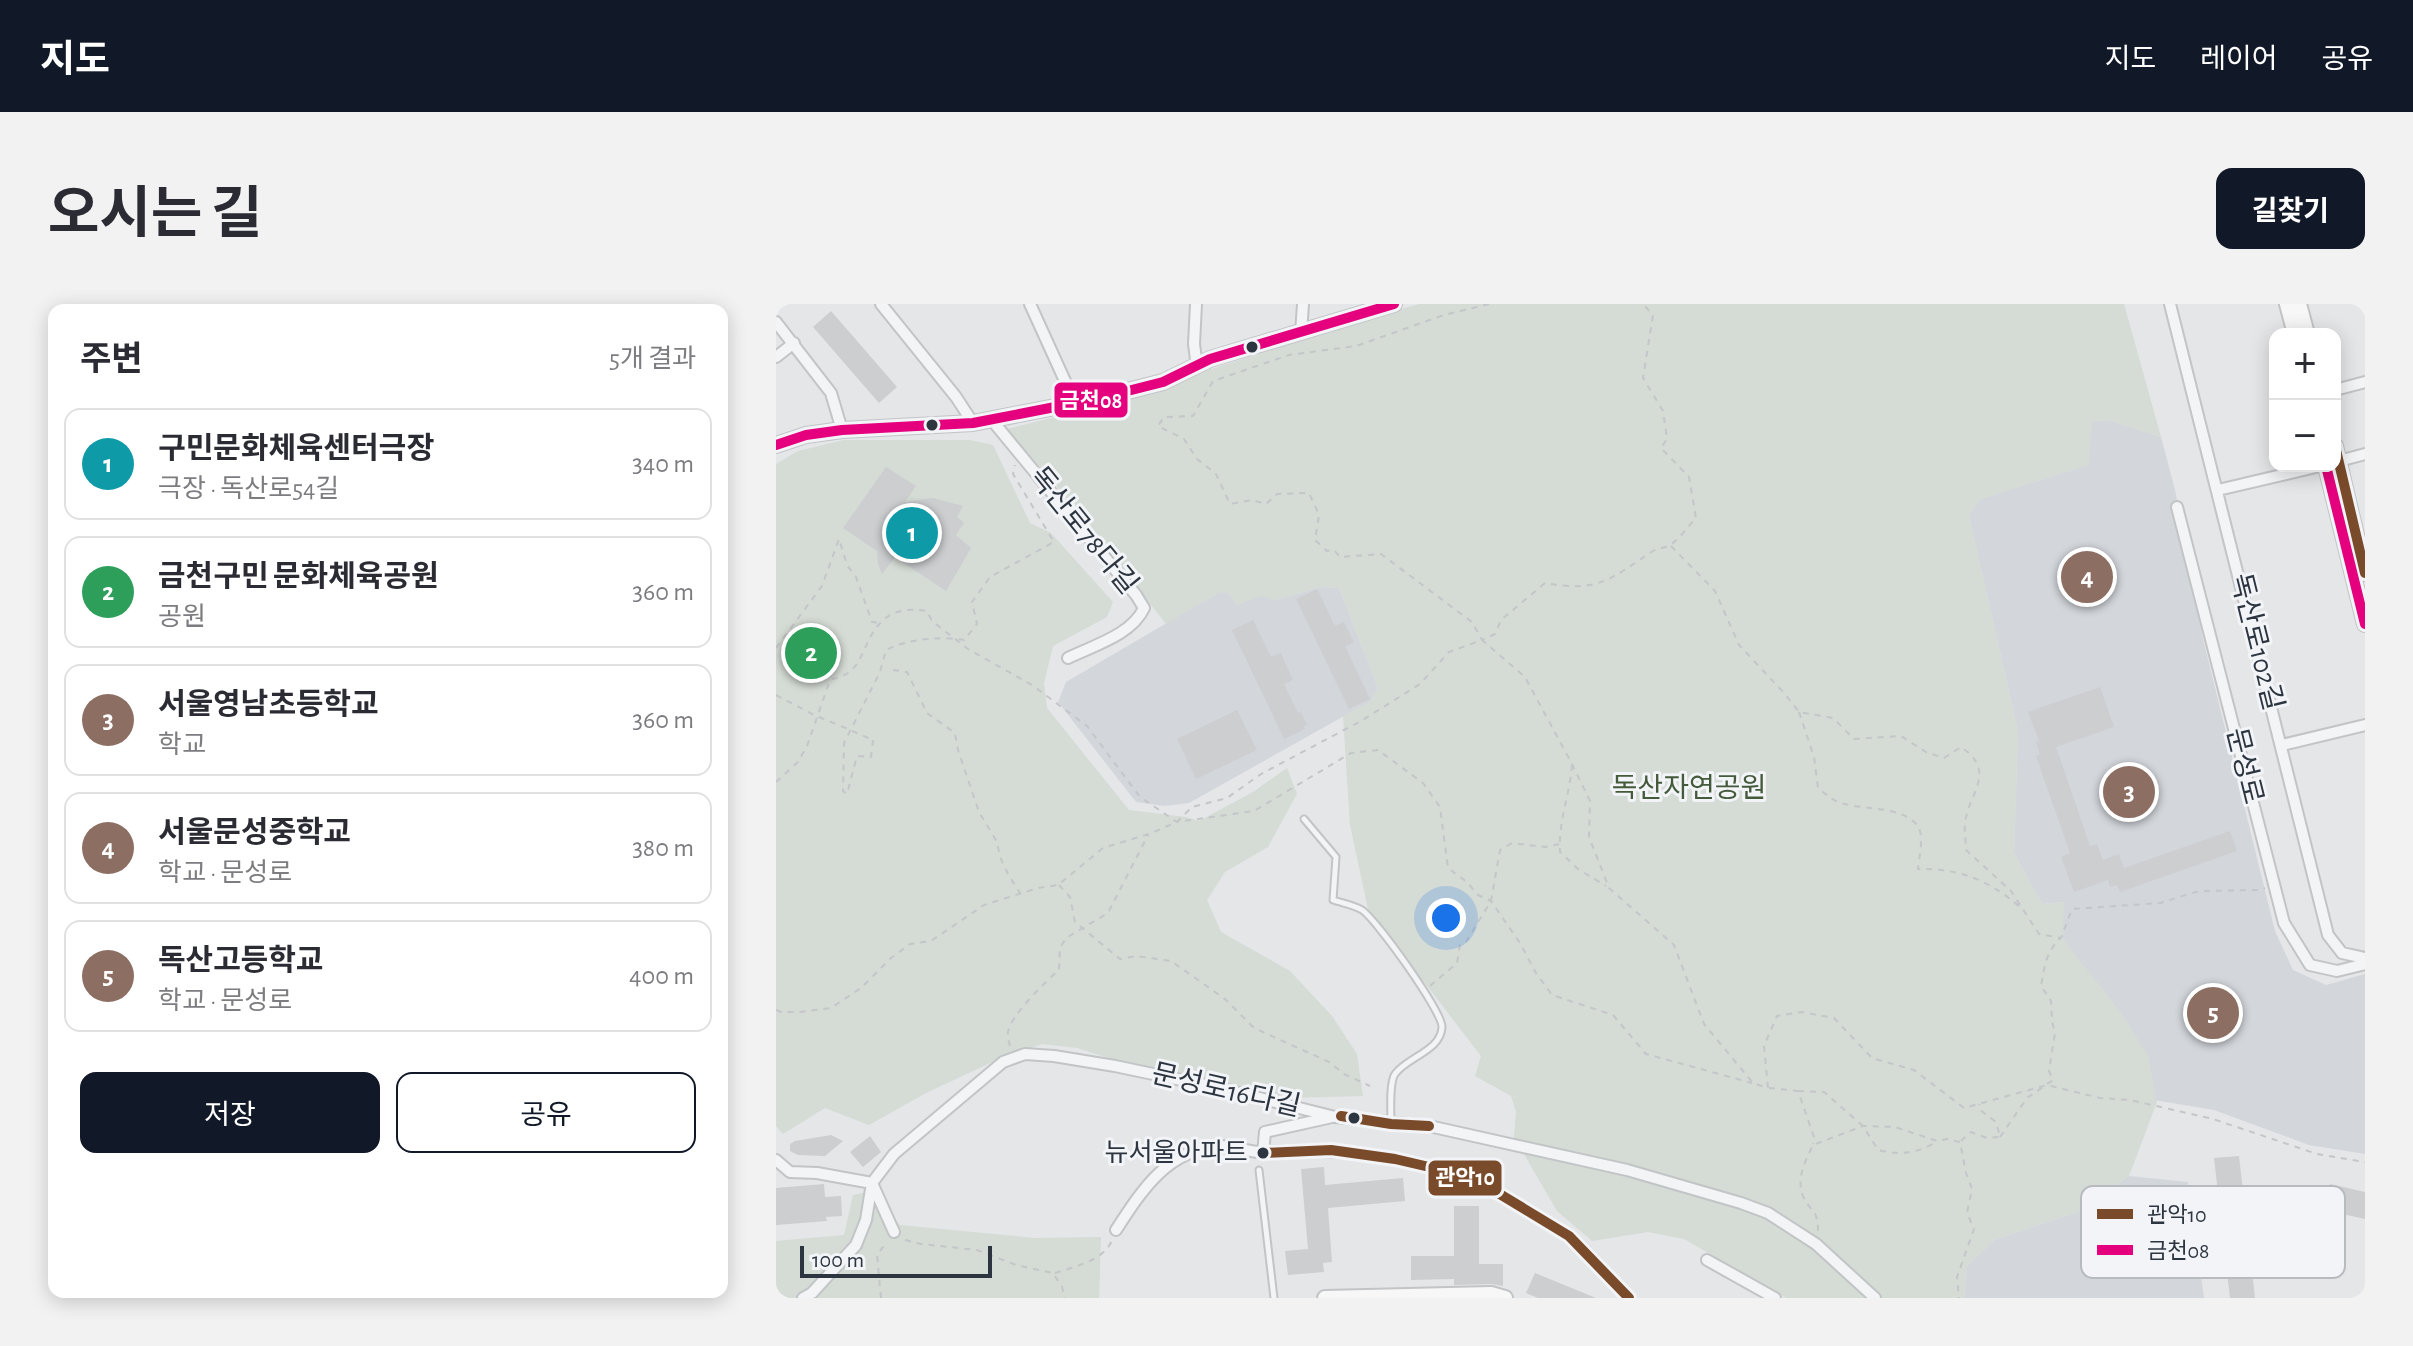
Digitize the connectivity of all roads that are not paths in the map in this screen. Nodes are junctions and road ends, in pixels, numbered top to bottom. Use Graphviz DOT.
graph roads {
  1 [pos="881,304"];
  2 [pos="1030,304"];
  3 [pos="1196,304"];
  4 [pos="1303,304"];
  5 [pos="1394,304"];
  6 [pos="2170,304"];
  7 [pos="2287,304"];
  8 [pos="2299,304"];
  9 [pos="776,322"];
  10 [pos="2293,328"];
  11 [pos="2305,328"];
  12 [pos="1301,333"];
  13 [pos="794,343"];
  14 [pos="776,357"];
  15 [pos="1197,367"];
  16 [pos="2365,382"];
  17 [pos="2341,388"];
  18 [pos="1075,403"];
  19 [pos="991,419"];
  20 [pos="973,423"];
  21 [pos="842,430"];
  22 [pos="776,445"];
  23 [pos="2365,454"];
  24 [pos="2341,461"];
  25 [pos="2296,472"];
  26 [pos="2332,472"];
  27 [pos="2333,472"];
  28 [pos="2218,490"];
  29 [pos="2177,507"];
  30 [pos="2365,573"];
  31 [pos="2365,624"];
  32 [pos="1068,658"];
  33 [pos="2365,725"];
  34 [pos="2282,745"];
  35 [pos="1304,819"];
  36 [pos="2365,961"];
  37 [pos="1335,1117"];
  38 [pos="1391,1124"];
  39 [pos="1263,1153"];
  40 [pos="776,1160"];
  41 [pos="1259,1170"];
  42 [pos="872,1183"];
  43 [pos="1116,1230"];
  44 [pos="894,1232"];
  45 [pos="1707,1260"];
  46 [pos="803,1298"];
  47 [pos="1274,1298"];
  48 [pos="1325,1298"];
  49 [pos="1505,1298"];
  50 [pos="1629,1298"];
  51 [pos="1775,1298"];
  52 [pos="1875,1298"];
  1 -- 20 [label="street"];
  2 -- 18 [label="street"];
  3 -- 15 [label="street"];
  4 -- 12 [label="street"];
  5 -- 12 [label="street"];
  6 -- 28 [label="street, 독산로102길"];
  7 -- 10 [label="street"];
  8 -- 11 [label="street"];
  9 -- 13 [label="street"];
  12 -- 15 [label="street"];
  13 -- 14 [label="street"];
  13 -- 21 [label="street"];
  15 -- 18 [label="street"];
  16 -- 17 [label="street"];
  18 -- 19 [label="street"];
  19 -- 20 [label="street"];
  19 -- 32 [label="street, 독산로78다길"];
  20 -- 21 [label="street"];
  21 -- 22 [label="street"];
  23 -- 24 [label="street"];
  25 -- 28 [label="street"];
  26 -- 31 [label="street"];
  27 -- 30 [label="street"];
  28 -- 34 [label="street, 독산로102길"];
  29 -- 36 [label="street, 문성로"];
  33 -- 34 [label="street, 문성로"];
  34 -- 36 [label="street, 독산로102길"];
  35 -- 38 [label="lane"];
  37 -- 38 [label="street, 문성로16다길"];
  37 -- 39 [label="street"];
  37 -- 42 [label="street, 문성로16다길"];
  38 -- 52 [label="street, 문성로16다길"];
  39 -- 43 [label="street"];
  39 -- 50 [label="street"];
  40 -- 42 [label="street"];
  41 -- 47 [label="lane"];
  42 -- 44 [label="street"];
  42 -- 46 [label="street, 문성로16다길"];
  45 -- 51 [label="street"];
  48 -- 49 [label="street"];
}
